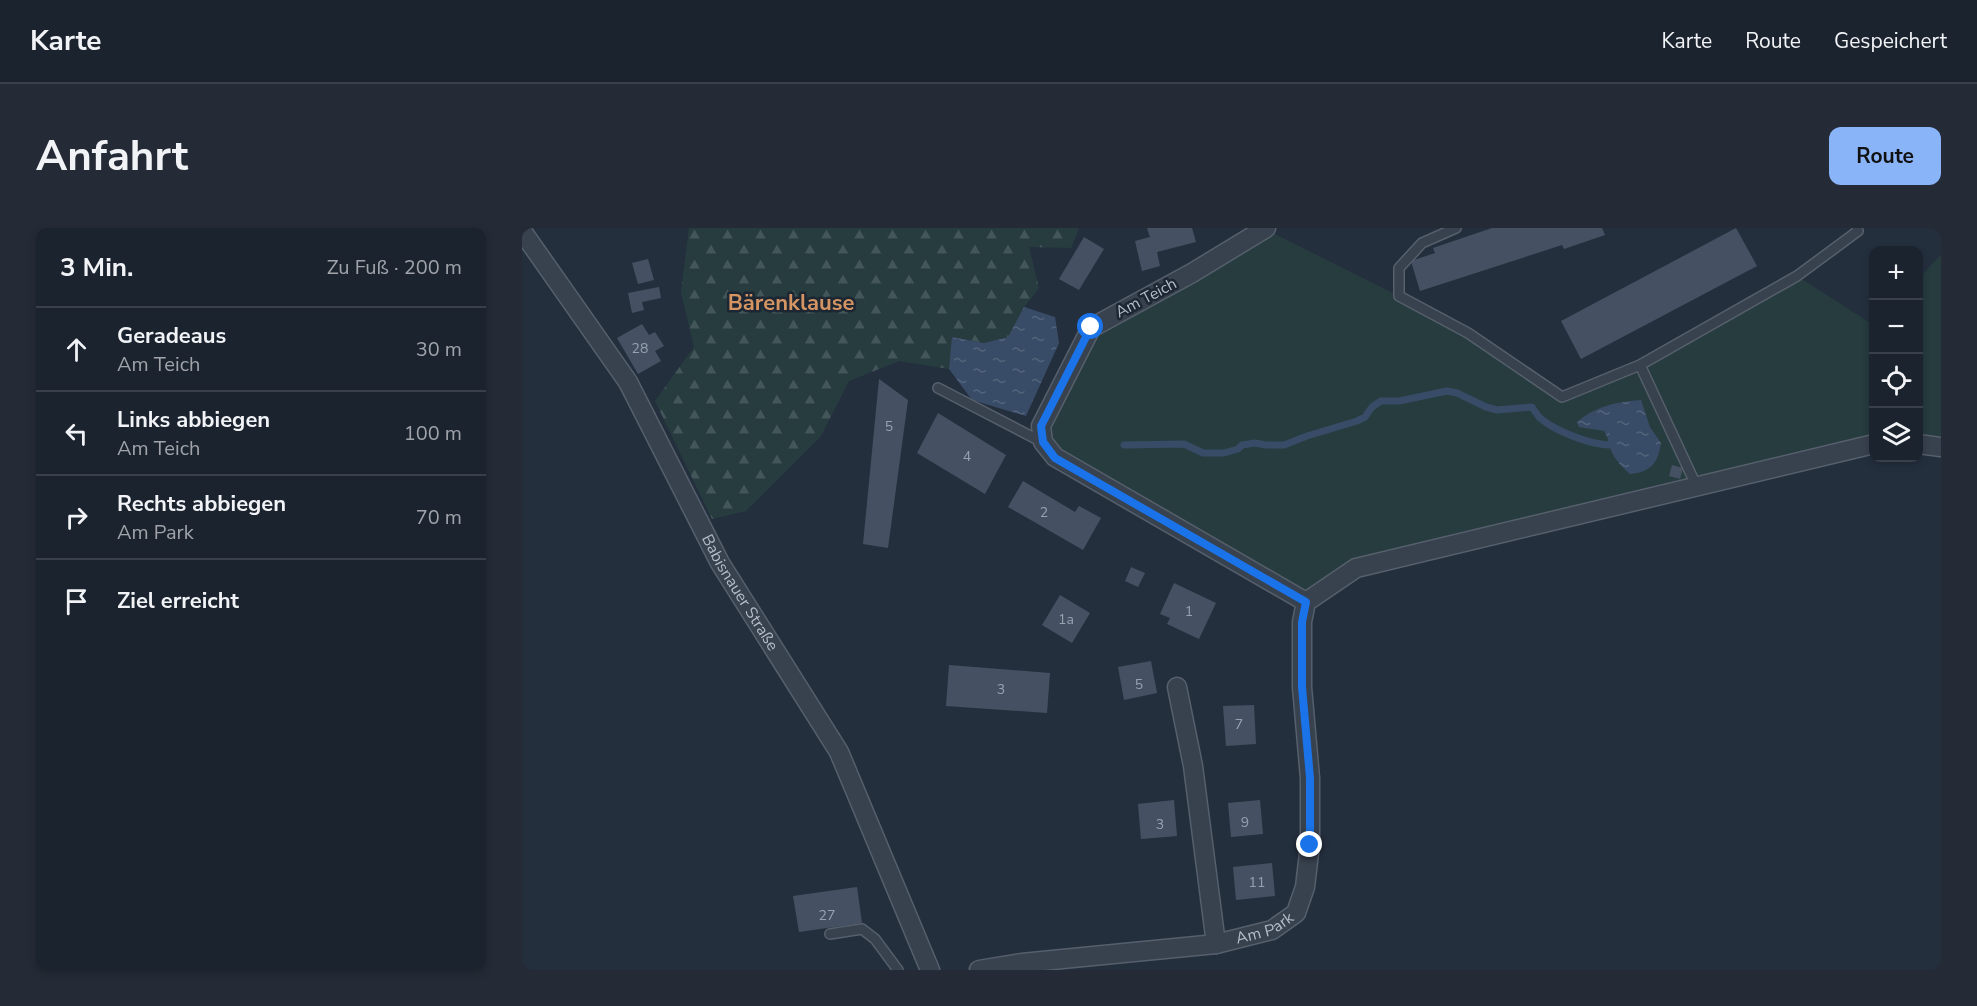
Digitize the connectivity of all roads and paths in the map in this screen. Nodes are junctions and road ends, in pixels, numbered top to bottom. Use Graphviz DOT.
graph roads {
  1 [pos="1266,228"];
  2 [pos="1456,228"];
  3 [pos="1857,228"];
  4 [pos="522,231"];
  5 [pos="1640,365"];
  6 [pos="938,388"];
  7 [pos="1043,442"];
  8 [pos="1869,445"];
  9 [pos="1923,445"];
  10 [pos="1941,447"];
  11 [pos="1696,485"];
  12 [pos="1306,602"];
  13 [pos="1178,687"];
  14 [pos="830,934"];
  15 [pos="1216,944"];
  16 [pos="898,970"];
  17 [pos="930,970"];
  18 [pos="979,970"];
  1 -- 7 [label="street, Am Teich"];
  2 -- 5 [label="lane"];
  3 -- 5 [label="lane"];
  4 -- 17 [label="street, Babisnauer Straße"];
  5 -- 11 [label="lane"];
  6 -- 7 [label="lane"];
  7 -- 12 [label="street"];
  8 -- 11 [label="street"];
  9 -- 10 [label="street"];
  11 -- 12 [label="street"];
  12 -- 15 [label="street, Am Park"];
  13 -- 15 [label="street, Am Park"];
  14 -- 16 [label="lane"];
  15 -- 18 [label="street, Am Park"];
}
